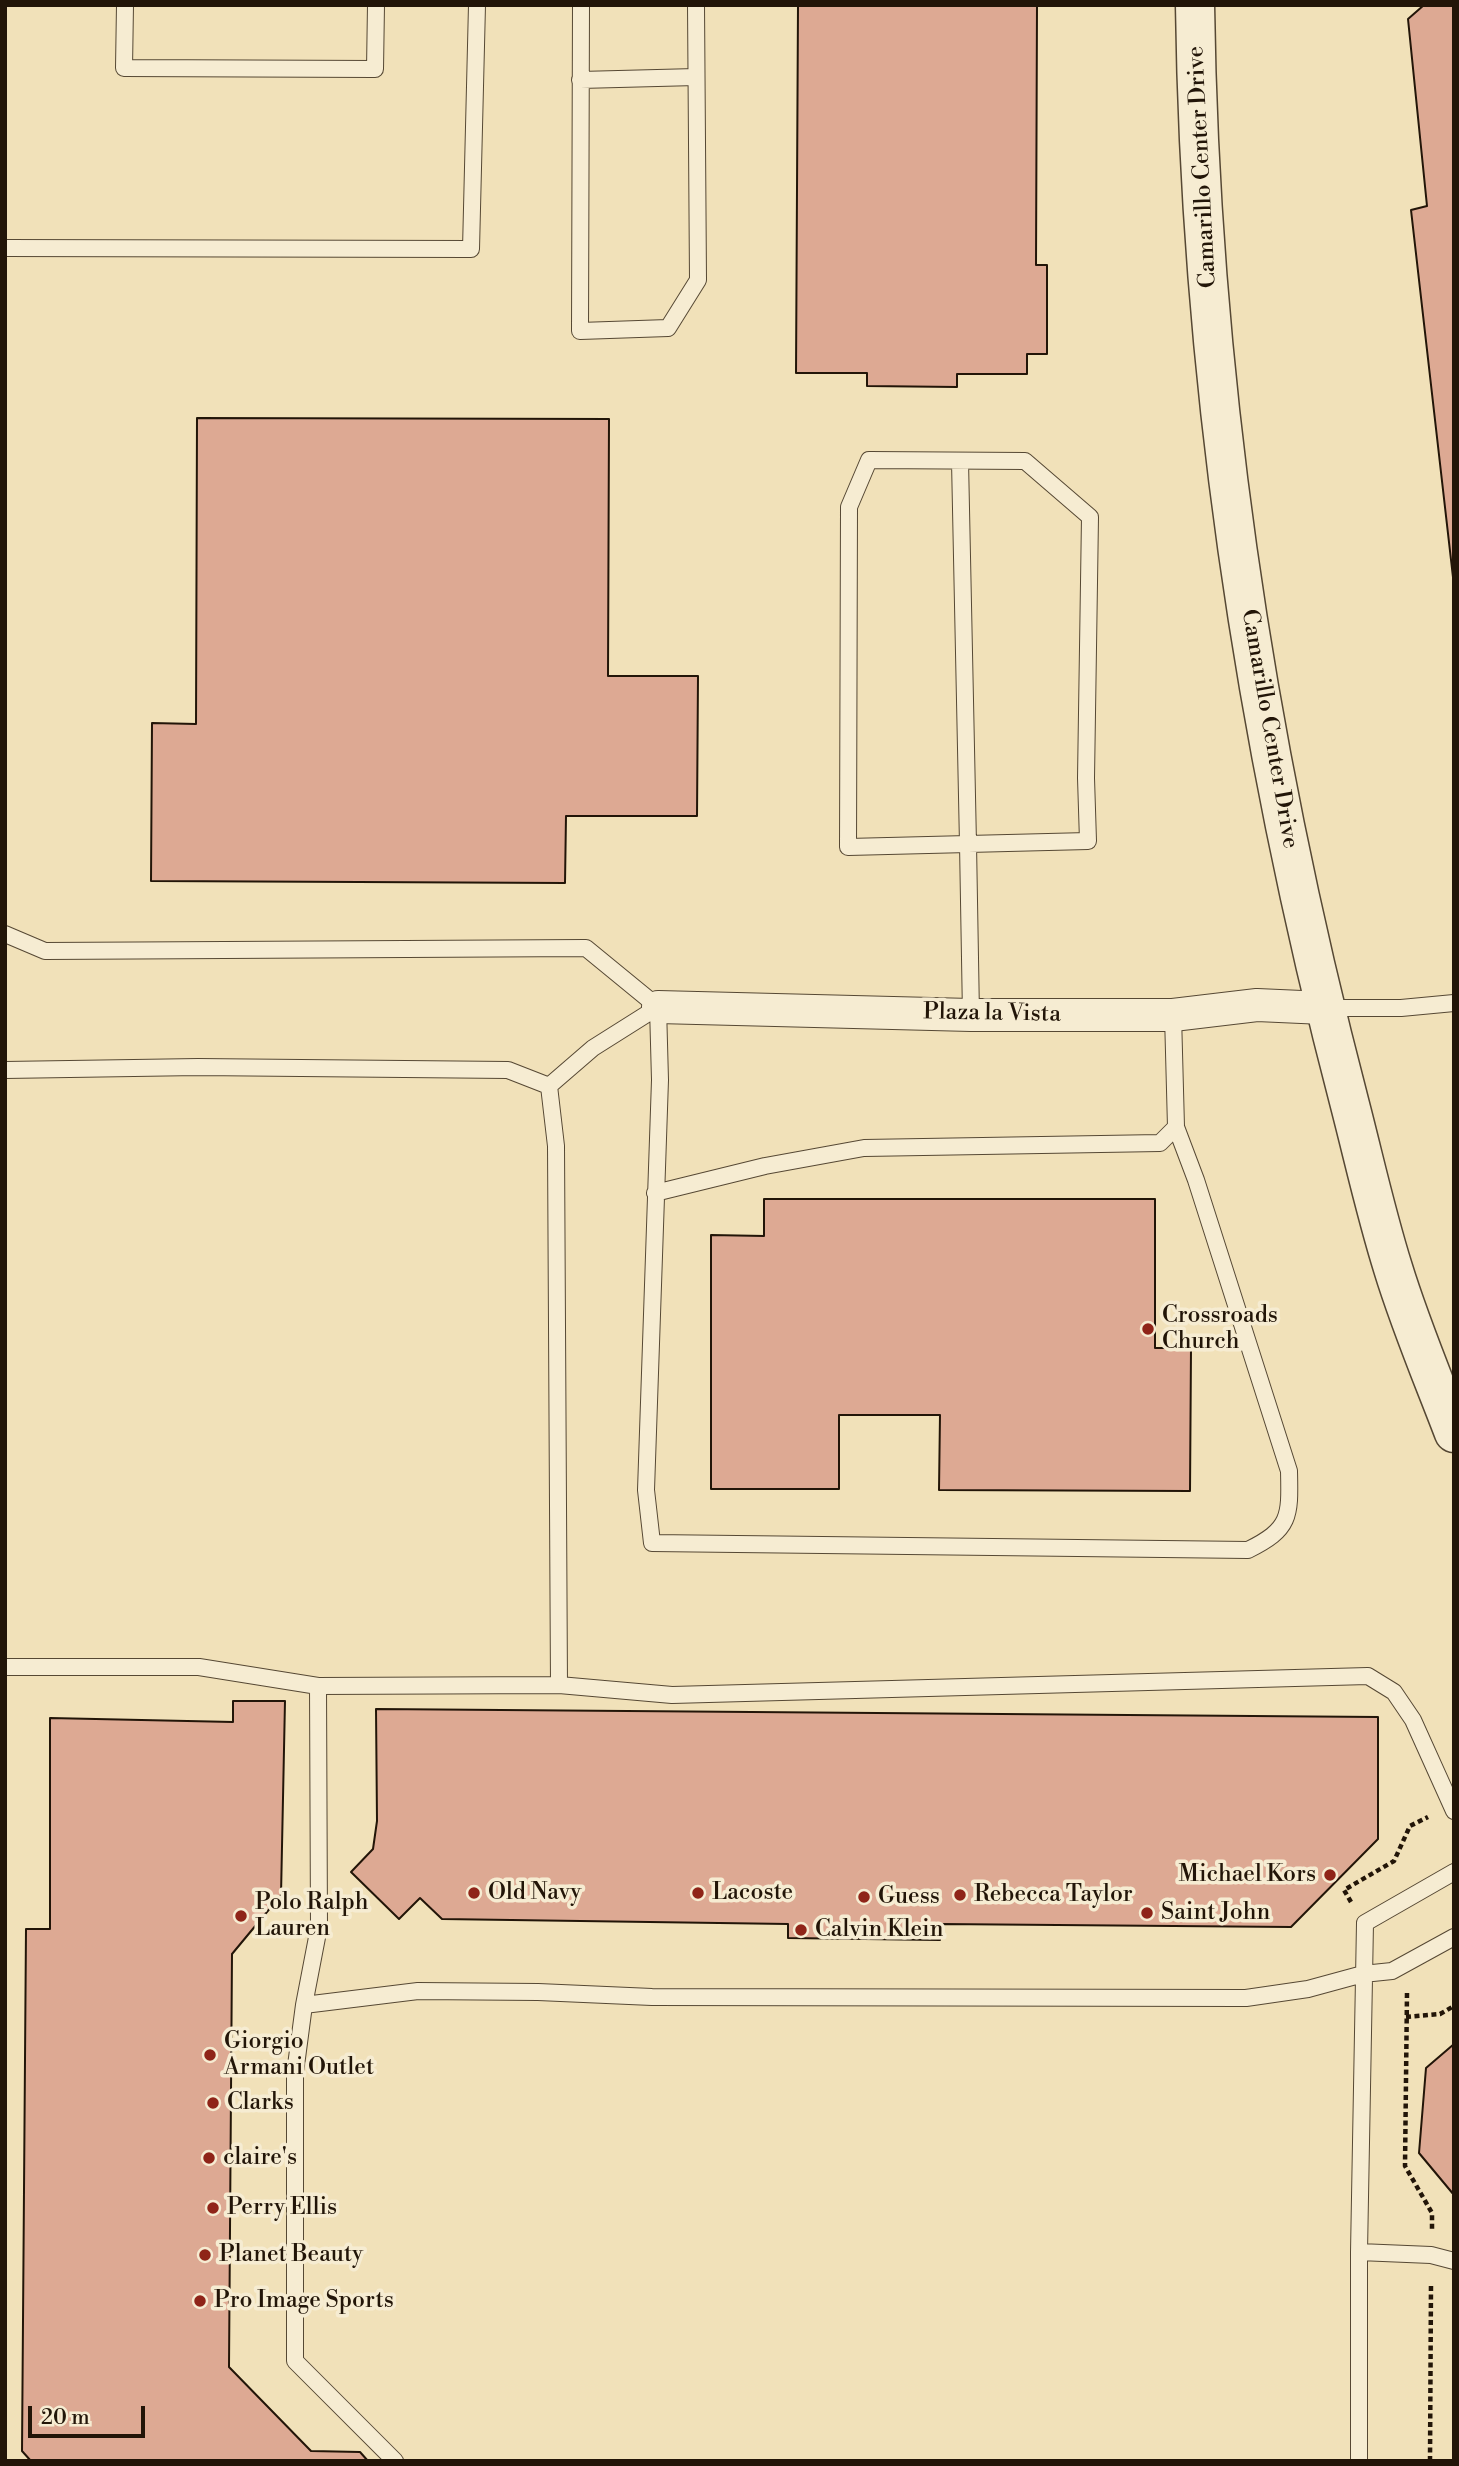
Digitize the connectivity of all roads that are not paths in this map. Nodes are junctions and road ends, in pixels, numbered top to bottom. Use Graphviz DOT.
graph roads {
  1 [pos="125,5"];
  2 [pos="376,5"];
  3 [pos="477,5"];
  4 [pos="581,5"];
  5 [pos="696,5"];
  6 [pos="1195,5"];
  7 [pos="696,77"];
  8 [pos="580,80"];
  9 [pos="5,248"];
  10 [pos="960,461"];
  11 [pos="968,844"];
  12 [pos="5,934"];
  13 [pos="1454,1003"];
  14 [pos="658,1007"];
  15 [pos="1324,1008"];
  16 [pos="971,1015"];
  17 [pos="1173,1015"];
  18 [pos="5,1070"];
  19 [pos="549,1086"];
  20 [pos="1177,1127"];
  21 [pos="655,1193"];
  22 [pos="1454,1433"];
  23 [pos="5,1667"];
  24 [pos="318,1685"];
  25 [pos="559,1685"];
  26 [pos="1453,1809"];
  27 [pos="1454,1872"];
  28 [pos="1454,1937"];
  29 [pos="1363,1974"];
  30 [pos="304,2004"];
  31 [pos="1359,2252"];
  32 [pos="1454,2261"];
  33 [pos="395,2461"];
  34 [pos="1359,2461"];
  1 -- 2 [label="lane"];
  3 -- 9 [label="lane"];
  4 -- 8 [label="lane"];
  5 -- 7 [label="lane"];
  6 -- 15 [label="street, Camarillo Center Drive"];
  7 -- 8 [label="lane"];
  7 -- 8 [label="lane"];
  10 -- 11 [label="lane"];
  10 -- 11 [label="lane"];
  10 -- 11 [label="lane"];
  11 -- 16 [label="lane"];
  12 -- 14 [label="lane"];
  13 -- 15 [label="lane"];
  14 -- 16 [label="street, Plaza la Vista"];
  14 -- 19 [label="lane"];
  14 -- 21 [label="lane"];
  15 -- 17 [label="street, Plaza la Vista"];
  15 -- 22 [label="street, Camarillo Center Drive"];
  16 -- 17 [label="street, Plaza la Vista"];
  17 -- 20 [label="lane"];
  18 -- 19 [label="lane"];
  19 -- 25 [label="lane"];
  20 -- 21 [label="lane"];
  20 -- 21 [label="lane"];
  23 -- 24 [label="lane"];
  24 -- 25 [label="lane"];
  24 -- 30 [label="lane"];
  25 -- 26 [label="lane"];
  27 -- 29 [label="lane"];
  28 -- 29 [label="lane"];
  29 -- 30 [label="lane"];
  29 -- 31 [label="lane"];
  30 -- 33 [label="lane"];
  31 -- 32 [label="lane"];
  31 -- 34 [label="lane"];
}
